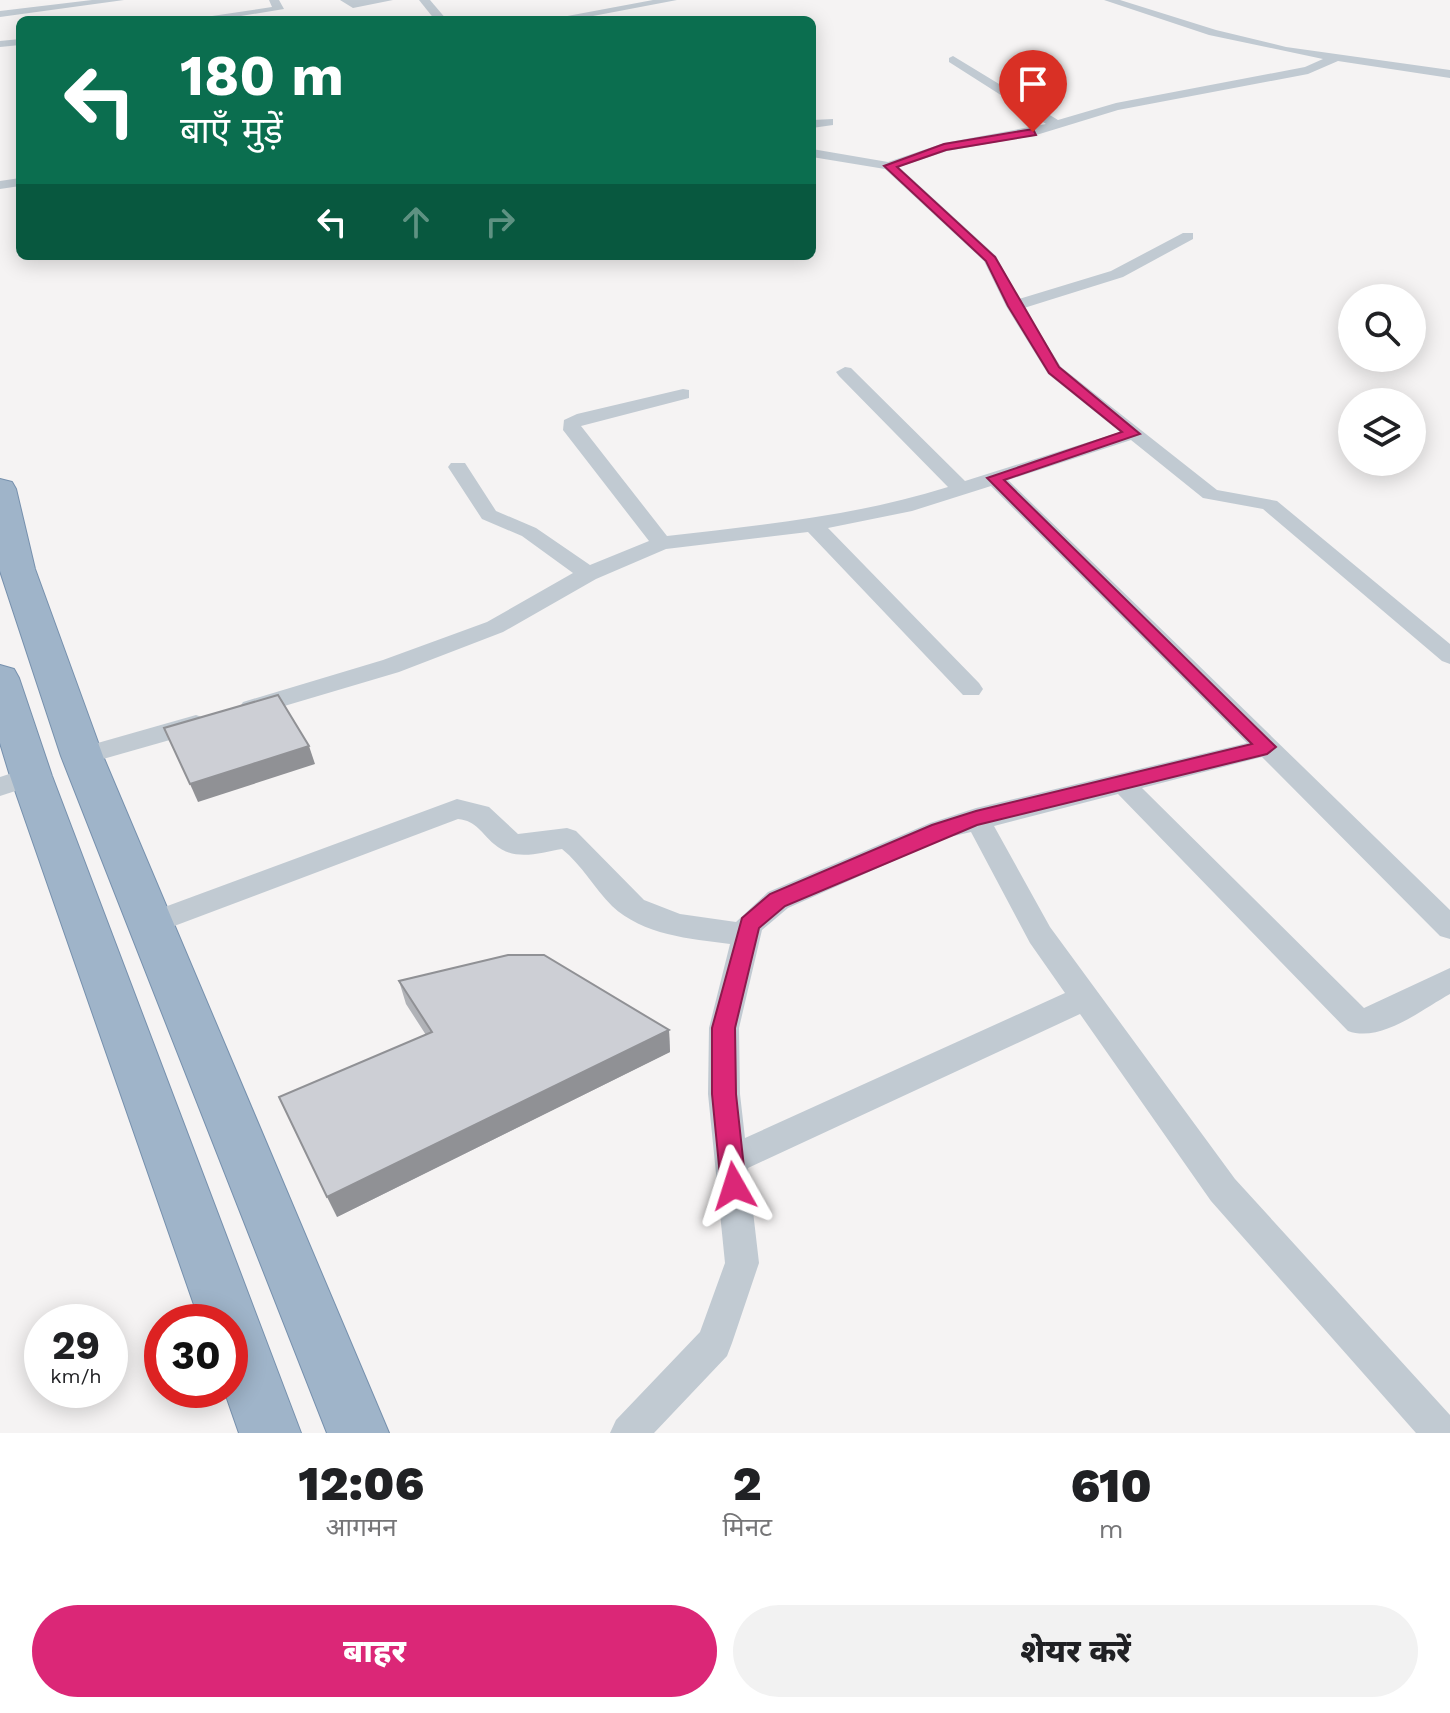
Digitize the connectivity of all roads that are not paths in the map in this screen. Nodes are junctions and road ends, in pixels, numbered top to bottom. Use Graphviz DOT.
graph roads {
  1 [pos="119,0"];
  2 [pos="345,0"];
  3 [pos="388,0"];
  4 [pos="424,0"];
  5 [pos="672,0"];
  6 [pos="1109,0"];
  7 [pos="278,1"];
  8 [pos="0,14"];
  9 [pos="223,16"];
  10 [pos="438,16"];
  11 [pos="576,16"];
  12 [pos="1337,57"];
  13 [pos="953,60"];
  14 [pos="1450,74"];
  15 [pos="828,122"];
  16 [pos="816,124"];
  17 [pos="1056,125"];
  18 [pos="816,154"];
  19 [pos="889,166"];
  20 [pos="1188,236"];
  21 [pos="1014,306"];
  22 [pos="845,372"];
  23 [pos="683,394"];
  24 [pos="1132,434"];
  25 [pos="458,467"];
  26 [pos="994,478"];
  27 [pos="0,489"];
  28 [pos="962,490"];
  29 [pos="813,525"];
  30 [pos="662,543"];
  31 [pos="588,574"];
  32 [pos="1450,656"];
  33 [pos="0,678"];
  34 [pos="971,689"];
  35 [pos="1267,747"];
  36 [pos="82,756"];
  37 [pos="15,782"];
  38 [pos="1123,784"];
  39 [pos="976,818"];
  40 [pos="153,923"];
  41 [pos="1450,928"];
  42 [pos="746,935"];
  43 [pos="1450,980"];
  44 [pos="1084,998"];
  45 [pos="731,1160"];
  46 [pos="270,1433"];
  47 [pos="358,1433"];
  48 [pos="629,1433"];
  49 [pos="1441,1433"];
  1 -- 8 [label="street"];
  2 -- 3 [label="street"];
  4 -- 10 [label="street"];
  5 -- 11 [label="street"];
  6 -- 12 [label="street"];
  7 -- 9 [label="street"];
  12 -- 14 [label="street"];
  12 -- 17 [label="street"];
  13 -- 17 [label="street"];
  15 -- 16 [label="street"];
  17 -- 19 [label="street"];
  18 -- 19 [label="street"];
  19 -- 21 [label="street"];
  20 -- 21 [label="street"];
  21 -- 24 [label="street"];
  22 -- 28 [label="street"];
  23 -- 30 [label="street"];
  24 -- 26 [label="street"];
  24 -- 32 [label="street"];
  25 -- 31 [label="street"];
  26 -- 28 [label="street"];
  26 -- 35 [label="street"];
  27 -- 36 [label="highway"];
  28 -- 29 [label="street"];
  29 -- 30 [label="street"];
  29 -- 34 [label="street"];
  30 -- 31 [label="street"];
  31 -- 36 [label="street"];
  33 -- 37 [label="highway"];
  35 -- 38 [label="street"];
  35 -- 41 [label="street"];
  36 -- 40 [label="highway"];
  37 -- 46 [label="highway"];
  38 -- 39 [label="street"];
  38 -- 43 [label="street"];
  39 -- 42 [label="street"];
  39 -- 44 [label="street"];
  40 -- 42 [label="street"];
  40 -- 47 [label="highway"];
  42 -- 45 [label="street"];
  44 -- 45 [label="street"];
  44 -- 49 [label="street"];
  45 -- 48 [label="street"];
}
